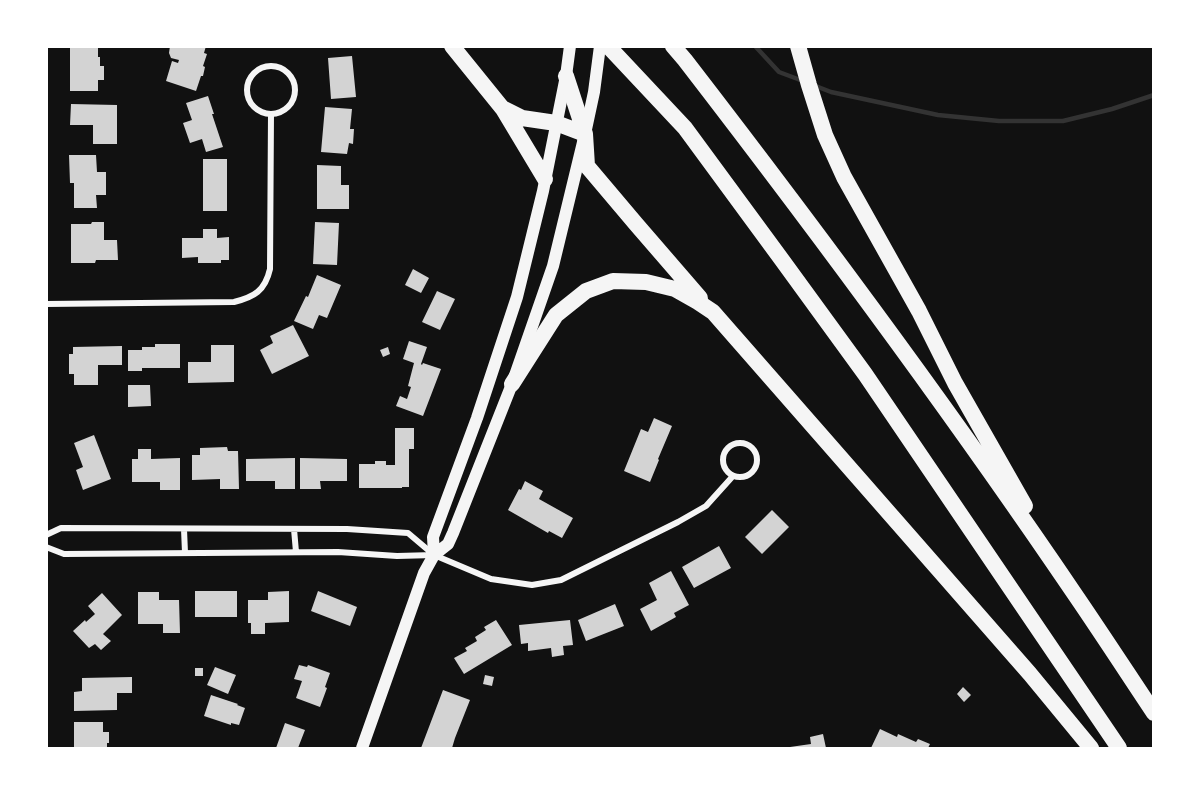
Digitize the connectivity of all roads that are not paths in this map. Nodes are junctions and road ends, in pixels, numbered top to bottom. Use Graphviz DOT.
graph roads {
  1 [pos="452,46"];
  2 [pos="570,46"];
  3 [pos="600,46"];
  4 [pos="608,46"];
  5 [pos="673,46"];
  6 [pos="798,46"];
  7 [pos="566,76"];
  8 [pos="503,109"];
  9 [pos="271,114"];
  10 [pos="556,123"];
  11 [pos="585,134"];
  12 [pos="545,179"];
  13 [pos="46,304"];
  14 [pos="713,312"];
  15 [pos="489,381"];
  16 [pos="511,386"];
  17 [pos="733,476"];
  18 [pos="184,529"];
  19 [pos="294,529"];
  20 [pos="46,535"];
  21 [pos="46,547"];
  22 [pos="296,552"];
  23 [pos="185,553"];
  24 [pos="434,555"];
  25 [pos="1076,595"];
  26 [pos="1154,713"];
  27 [pos="362,748"];
  28 [pos="1091,748"];
  29 [pos="1119,748"];
  1 -- 8 [label="highway"];
  2 -- 7 [label="main road"];
  3 -- 11 [label="main road"];
  4 -- 29 [label="highway"];
  5 -- 25 [label="highway"];
  6 -- 25 [label="highway"];
  7 -- 10 [label="main road"];
  7 -- 11 [label="highway"];
  8 -- 10 [label="highway"];
  8 -- 12 [label="highway"];
  9 -- 9 [label="street"];
  9 -- 13 [label="street"];
  10 -- 11 [label="highway"];
  10 -- 12 [label="main road"];
  11 -- 14 [label="highway"];
  11 -- 16 [label="main road"];
  12 -- 15 [label="main road"];
  14 -- 16 [label="highway"];
  14 -- 28 [label="highway"];
  15 -- 16 [label="main road"];
  15 -- 24 [label="main road"];
  16 -- 24 [label="main road"];
  17 -- 17 [label="street"];
  17 -- 24 [label="street"];
  18 -- 19 [label="street"];
  18 -- 20 [label="street"];
  18 -- 23 [label="street"];
  19 -- 22 [label="street"];
  19 -- 24 [label="street"];
  21 -- 23 [label="street"];
  22 -- 23 [label="street"];
  22 -- 24 [label="street"];
  24 -- 27 [label="main road"];
  25 -- 26 [label="highway"];
}
